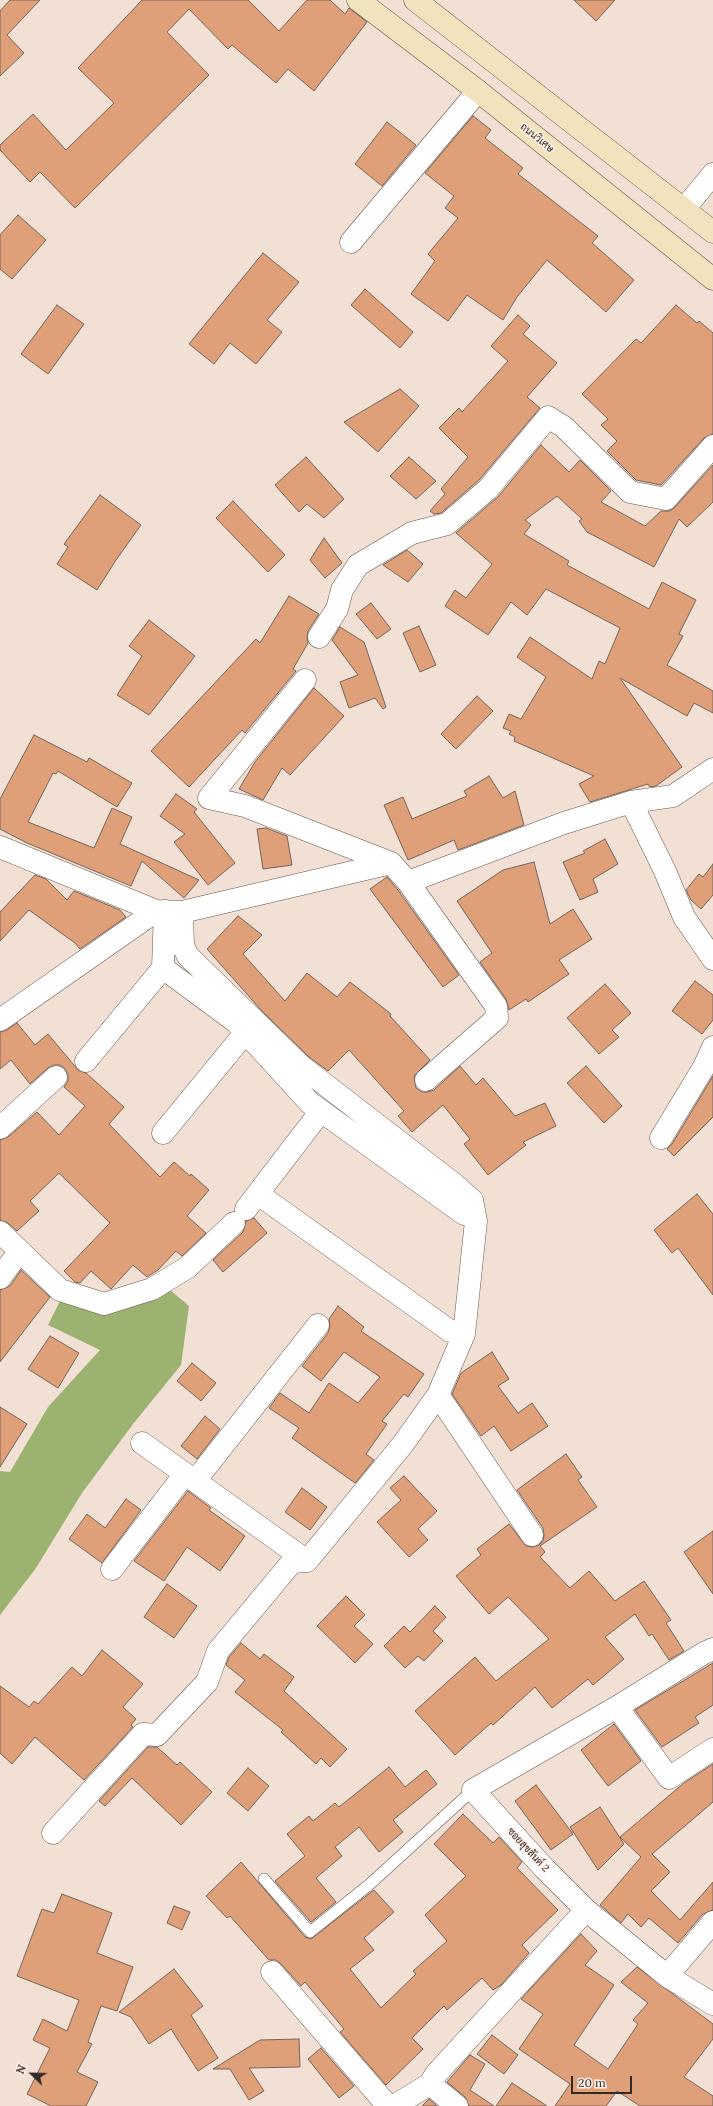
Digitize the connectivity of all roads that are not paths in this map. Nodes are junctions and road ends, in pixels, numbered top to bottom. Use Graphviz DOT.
graph roads {
  1 [pos="358,0"];
  2 [pos="415,0"];
  3 [pos="478,90"];
  4 [pos="713,174"];
  5 [pos="684,208"];
  6 [pos="713,232"];
  7 [pos="351,242"];
  8 [pos="713,278"];
  9 [pos="713,446"];
  10 [pos="320,637"];
  11 [pos="304,680"];
  12 [pos="713,769"];
  13 [pos="631,802"];
  14 [pos="0,847"];
  15 [pos="391,863"];
  16 [pos="408,882"];
  17 [pos="168,911"];
  18 [pos="713,959"];
  19 [pos="163,968"];
  20 [pos="0,1020"];
  21 [pos="245,1033"];
  22 [pos="713,1047"];
  23 [pos="86,1061"];
  24 [pos="56,1077"];
  25 [pos="426,1080"];
  26 [pos="321,1111"];
  27 [pos="0,1128"];
  28 [pos="163,1133"];
  29 [pos="661,1138"];
  30 [pos="246,1209"];
  31 [pos="464,1214"];
  32 [pos="0,1232"];
  33 [pos="19,1252"];
  34 [pos="0,1278"];
  35 [pos="318,1325"];
  36 [pos="450,1331"];
  37 [pos="438,1395"];
  38 [pos="142,1443"];
  39 [pos="190,1478"];
  40 [pos="532,1535"];
  41 [pos="307,1561"];
  42 [pos="112,1569"];
  43 [pos="713,1650"];
  44 [pos="617,1707"];
  45 [pos="713,1749"];
  46 [pos="473,1790"];
  47 [pos="54,1834"];
  48 [pos="264,1880"];
  49 [pos="586,1910"];
  50 [pos="713,1922"];
  51 [pos="272,1972"];
  52 [pos="667,1976"];
  53 [pos="713,2004"];
  54 [pos="430,2084"];
  55 [pos="388,2106"];
  56 [pos="394,2106"];
  57 [pos="457,2106"];
  1 -- 3 [label="main road, ถนนวิเศษ"];
  2 -- 5 [label="main road"];
  3 -- 7 [label="street"];
  3 -- 8 [label="main road, ถนนวิเศษ"];
  4 -- 5 [label="street"];
  5 -- 6 [label="main road"];
  9 -- 10 [label="street"];
  11 -- 15 [label="street"];
  12 -- 13 [label="street"];
  13 -- 16 [label="street"];
  13 -- 18 [label="street"];
  14 -- 17 [label="street"];
  15 -- 16 [label="street"];
  15 -- 17 [label="street"];
  16 -- 25 [label="street"];
  17 -- 19 [label="street"];
  17 -- 20 [label="street"];
  17 -- 37 [label="street"];
  19 -- 21 [label="street"];
  19 -- 23 [label="street"];
  21 -- 26 [label="street"];
  21 -- 28 [label="street"];
  22 -- 29 [label="street"];
  24 -- 27 [label="street"];
  26 -- 30 [label="street"];
  26 -- 31 [label="street"];
  30 -- 33 [label="street"];
  30 -- 36 [label="street"];
  32 -- 33 [label="street"];
  33 -- 34 [label="street"];
  35 -- 39 [label="street"];
  37 -- 40 [label="street"];
  37 -- 41 [label="street"];
  38 -- 39 [label="street"];
  39 -- 41 [label="street"];
  39 -- 42 [label="street"];
  41 -- 47 [label="street"];
  43 -- 44 [label="street"];
  44 -- 45 [label="street"];
  44 -- 46 [label="street"];
  46 -- 48 [label="lane"];
  46 -- 49 [label="street, ซอยสุขสันต์ 2"];
  49 -- 52 [label="street, ซอยสุขสันต์ 2"];
  49 -- 54 [label="street"];
  50 -- 52 [label="street"];
  51 -- 55 [label="street"];
  52 -- 53 [label="street, ซอยสุขสันต์ 2"];
  54 -- 56 [label="street"];
  54 -- 57 [label="street"];
}
